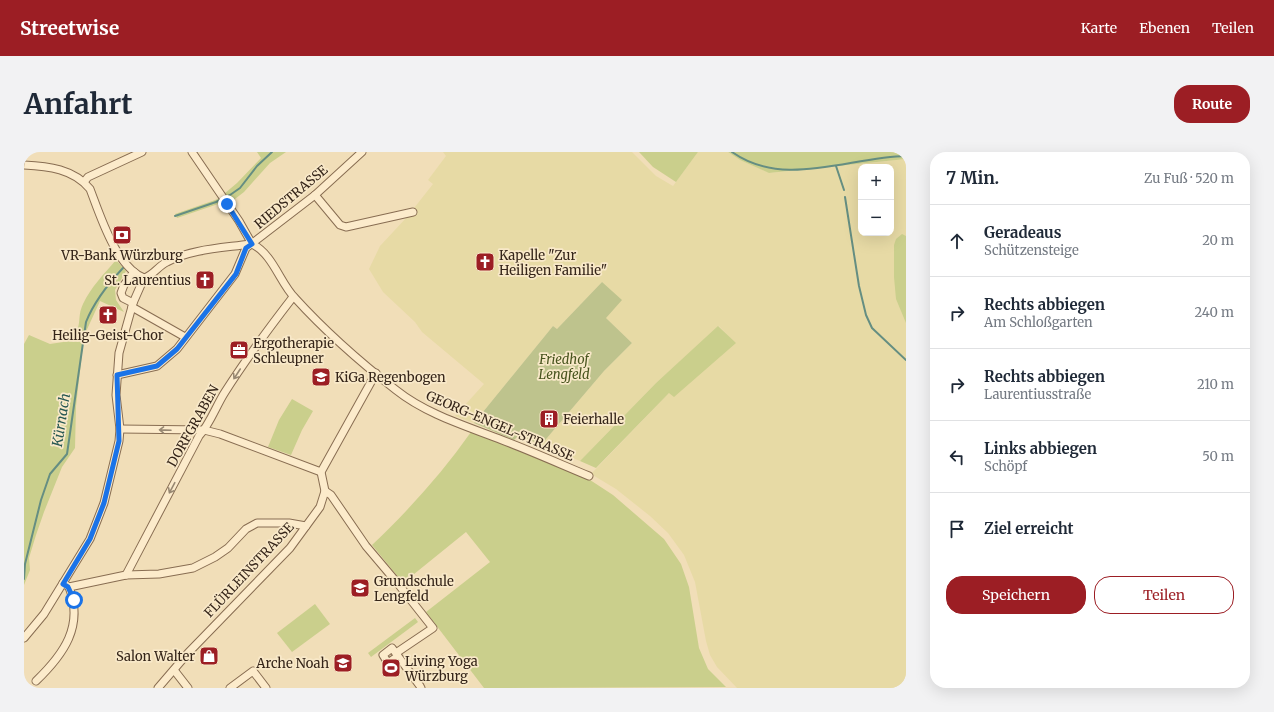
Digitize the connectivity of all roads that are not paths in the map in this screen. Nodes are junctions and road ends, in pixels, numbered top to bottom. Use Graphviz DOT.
graph roads {
  1 [pos="142,152"];
  2 [pos="192,152"];
  3 [pos="362,152"];
  4 [pos="24,165"];
  5 [pos="84,182"];
  6 [pos="315,195"];
  7 [pos="413,212"];
  8 [pos="252,244"];
  9 [pos="134,272"];
  10 [pos="144,278"];
  11 [pos="293,297"];
  12 [pos="132,305"];
  13 [pos="185,337"];
  14 [pos="376,373"];
  15 [pos="117,375"];
  16 [pos="120,429"];
  17 [pos="204,430"];
  18 [pos="321,472"];
  19 [pos="589,476"];
  20 [pos="325,491"];
  21 [pos="306,526"];
  22 [pos="126,575"];
  23 [pos="66,585"];
  24 [pos="24,638"];
  25 [pos="174,670"];
  26 [pos="36,681"];
  27 [pos="419,687"];
  28 [pos="158,688"];
  29 [pos="188,688"];
  30 [pos="230,688"];
  31 [pos="266,688"];
  1 -- 5 [label="street"];
  2 -- 8 [label="street, GEORG-ENGEL-STRASSE"];
  3 -- 6 [label="street, RIEDSTRASSE"];
  4 -- 5 [label="street"];
  5 -- 9 [label="street"];
  6 -- 7 [label="street"];
  6 -- 8 [label="street, RIEDSTRASSE"];
  8 -- 10 [label="street"];
  8 -- 11 [label="street, GEORG-ENGEL-STRASSE"];
  8 -- 13 [label="street"];
  9 -- 10 [label="street"];
  9 -- 12 [label="street"];
  10 -- 12 [label="street"];
  11 -- 14 [label="street, GEORG-ENGEL-STRASSE"];
  11 -- 17 [label="street, DORFGRABEN, one-way"];
  12 -- 13 [label="street"];
  12 -- 15 [label="street"];
  13 -- 15 [label="street"];
  14 -- 18 [label="street"];
  14 -- 19 [label="street, GEORG-ENGEL-STRASSE"];
  15 -- 16 [label="street"];
  17 -- 16 [label="street, one-way"];
  16 -- 23 [label="street"];
  17 -- 18 [label="street"];
  17 -- 22 [label="street, DORFGRABEN, one-way"];
  18 -- 20 [label="street"];
  20 -- 21 [label="street, FLÜRLEINSTRASSE"];
  20 -- 27 [label="street"];
  21 -- 22 [label="street"];
  21 -- 25 [label="street, FLÜRLEINSTRASSE"];
  22 -- 23 [label="street"];
  23 -- 24 [label="street"];
  23 -- 26 [label="street"];
  25 -- 28 [label="street, FLÜRLEINSTRASSE"];
  25 -- 29 [label="street"];
  30 -- 31 [label="street"];
}
